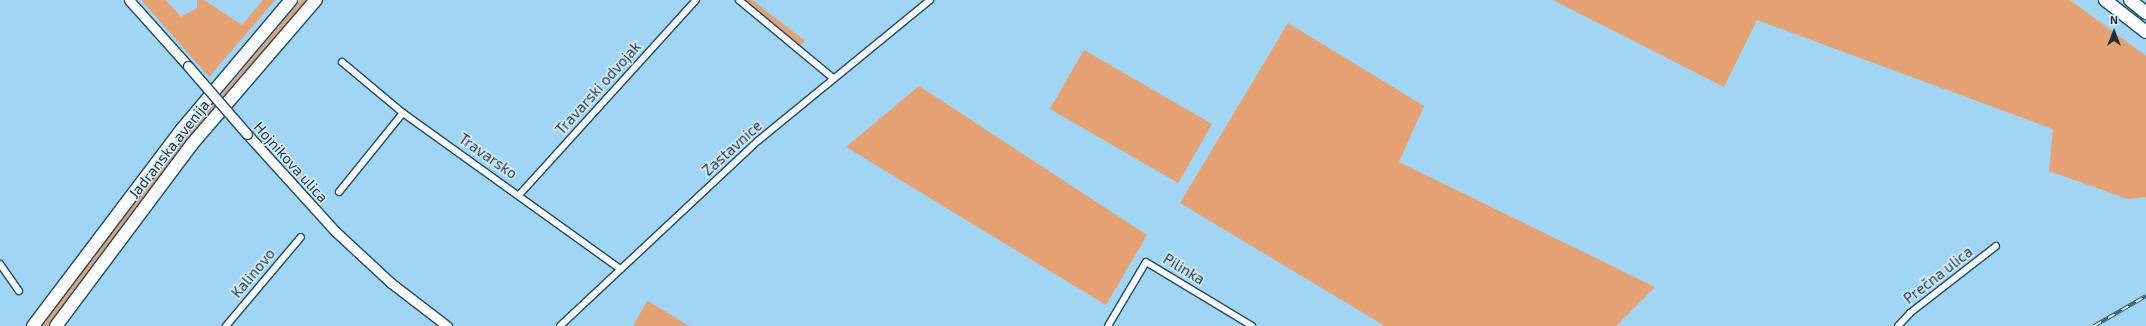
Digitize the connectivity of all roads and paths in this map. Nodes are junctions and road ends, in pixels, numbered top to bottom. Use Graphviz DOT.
graph roads {
  1 [pos="129,0"];
  2 [pos="291,0"];
  3 [pos="316,0"];
  4 [pos="696,0"];
  5 [pos="739,0"];
  6 [pos="930,0"];
  7 [pos="2105,0"];
  8 [pos="2130,0"];
  9 [pos="2146,13"];
  10 [pos="2146,32"];
  11 [pos="342,62"];
  12 [pos="833,78"];
  13 [pos="403,113"];
  14 [pos="339,192"];
  15 [pos="520,194"];
  16 [pos="301,237"];
  17 [pos="1996,246"];
  18 [pos="0,264"];
  19 [pos="620,269"];
  20 [pos="19,290"];
  21 [pos="33,326"];
  22 [pos="56,326"];
  23 [pos="226,326"];
  24 [pos="447,326"];
  25 [pos="560,326"];
  26 [pos="1108,326"];
  27 [pos="1252,326"];
  28 [pos="1898,326"];
  1 -- 24 [label="main road, Hojnikova ulica, bridge"];
  2 -- 21 [label="highway, Jadranska avenija"];
  3 -- 22 [label="highway, Jadranska avenija"];
  4 -- 15 [label="street, Travarski odvojak"];
  5 -- 12 [label="street"];
  6 -- 12 [label="street, Zastavnice"];
  7 -- 10 [label="highway"];
  8 -- 9 [label="highway"];
  11 -- 13 [label="street, Travarsko"];
  12 -- 19 [label="street, Zastavnice"];
  13 -- 14 [label="street"];
  13 -- 15 [label="street, Travarsko"];
  15 -- 19 [label="street, Travarsko"];
  16 -- 23 [label="street, Kalinovo"];
  17 -- 28 [label="street, Prečna ulica"];
  18 -- 20 [label="street"];
  19 -- 25 [label="street, Zastavnice"];
  26 -- 27 [label="street, Pilinka"];
}
